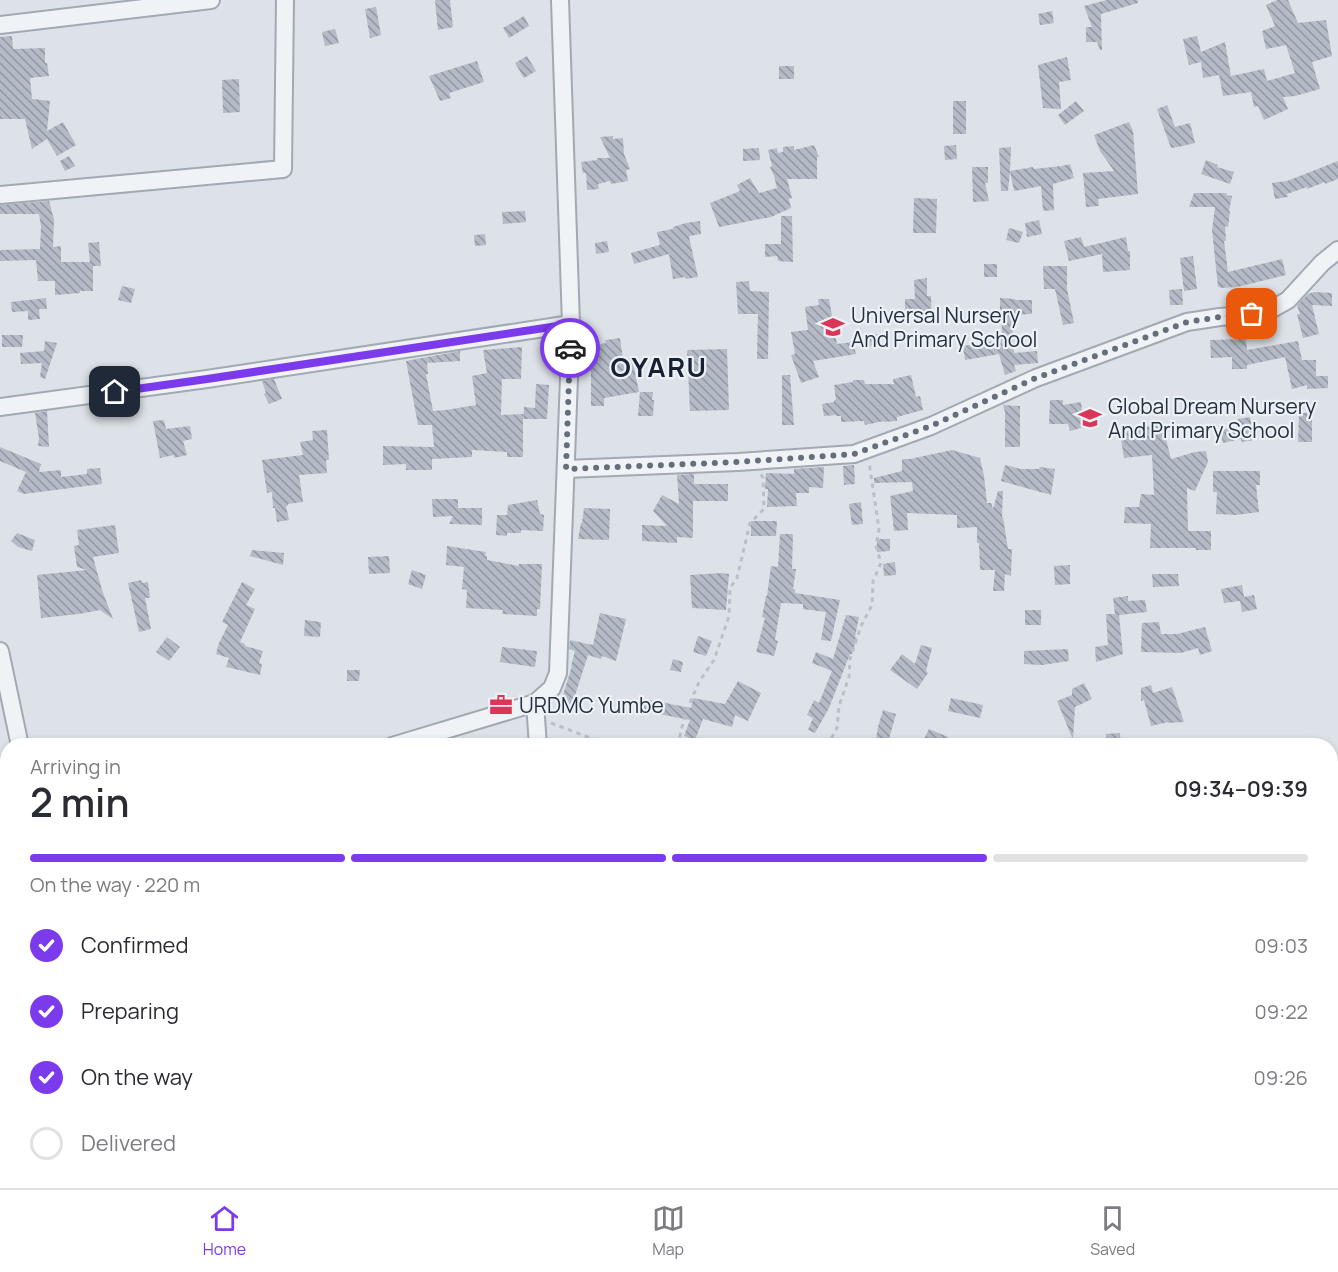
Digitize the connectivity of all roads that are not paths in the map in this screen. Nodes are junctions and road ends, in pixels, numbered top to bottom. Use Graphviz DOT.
graph roads {
  1 [pos="211,0"];
  2 [pos="285,0"];
  3 [pos="560,0"];
  4 [pos="0,25"];
  5 [pos="0,195"];
  6 [pos="1338,250"];
  7 [pos="571,324"];
  8 [pos="0,407"];
  9 [pos="566,469"];
  10 [pos="0,651"];
  11 [pos="535,703"];
  12 [pos="18,738"];
  13 [pos="419,738"];
  14 [pos="537,738"];
  1 -- 4 [label="street"];
  2 -- 5 [label="street"];
  3 -- 7 [label="street"];
  6 -- 9 [label="street"];
  7 -- 8 [label="street"];
  7 -- 9 [label="street"];
  9 -- 11 [label="street"];
  10 -- 12 [label="street"];
  11 -- 13 [label="street"];
  11 -- 14 [label="street"];
}
